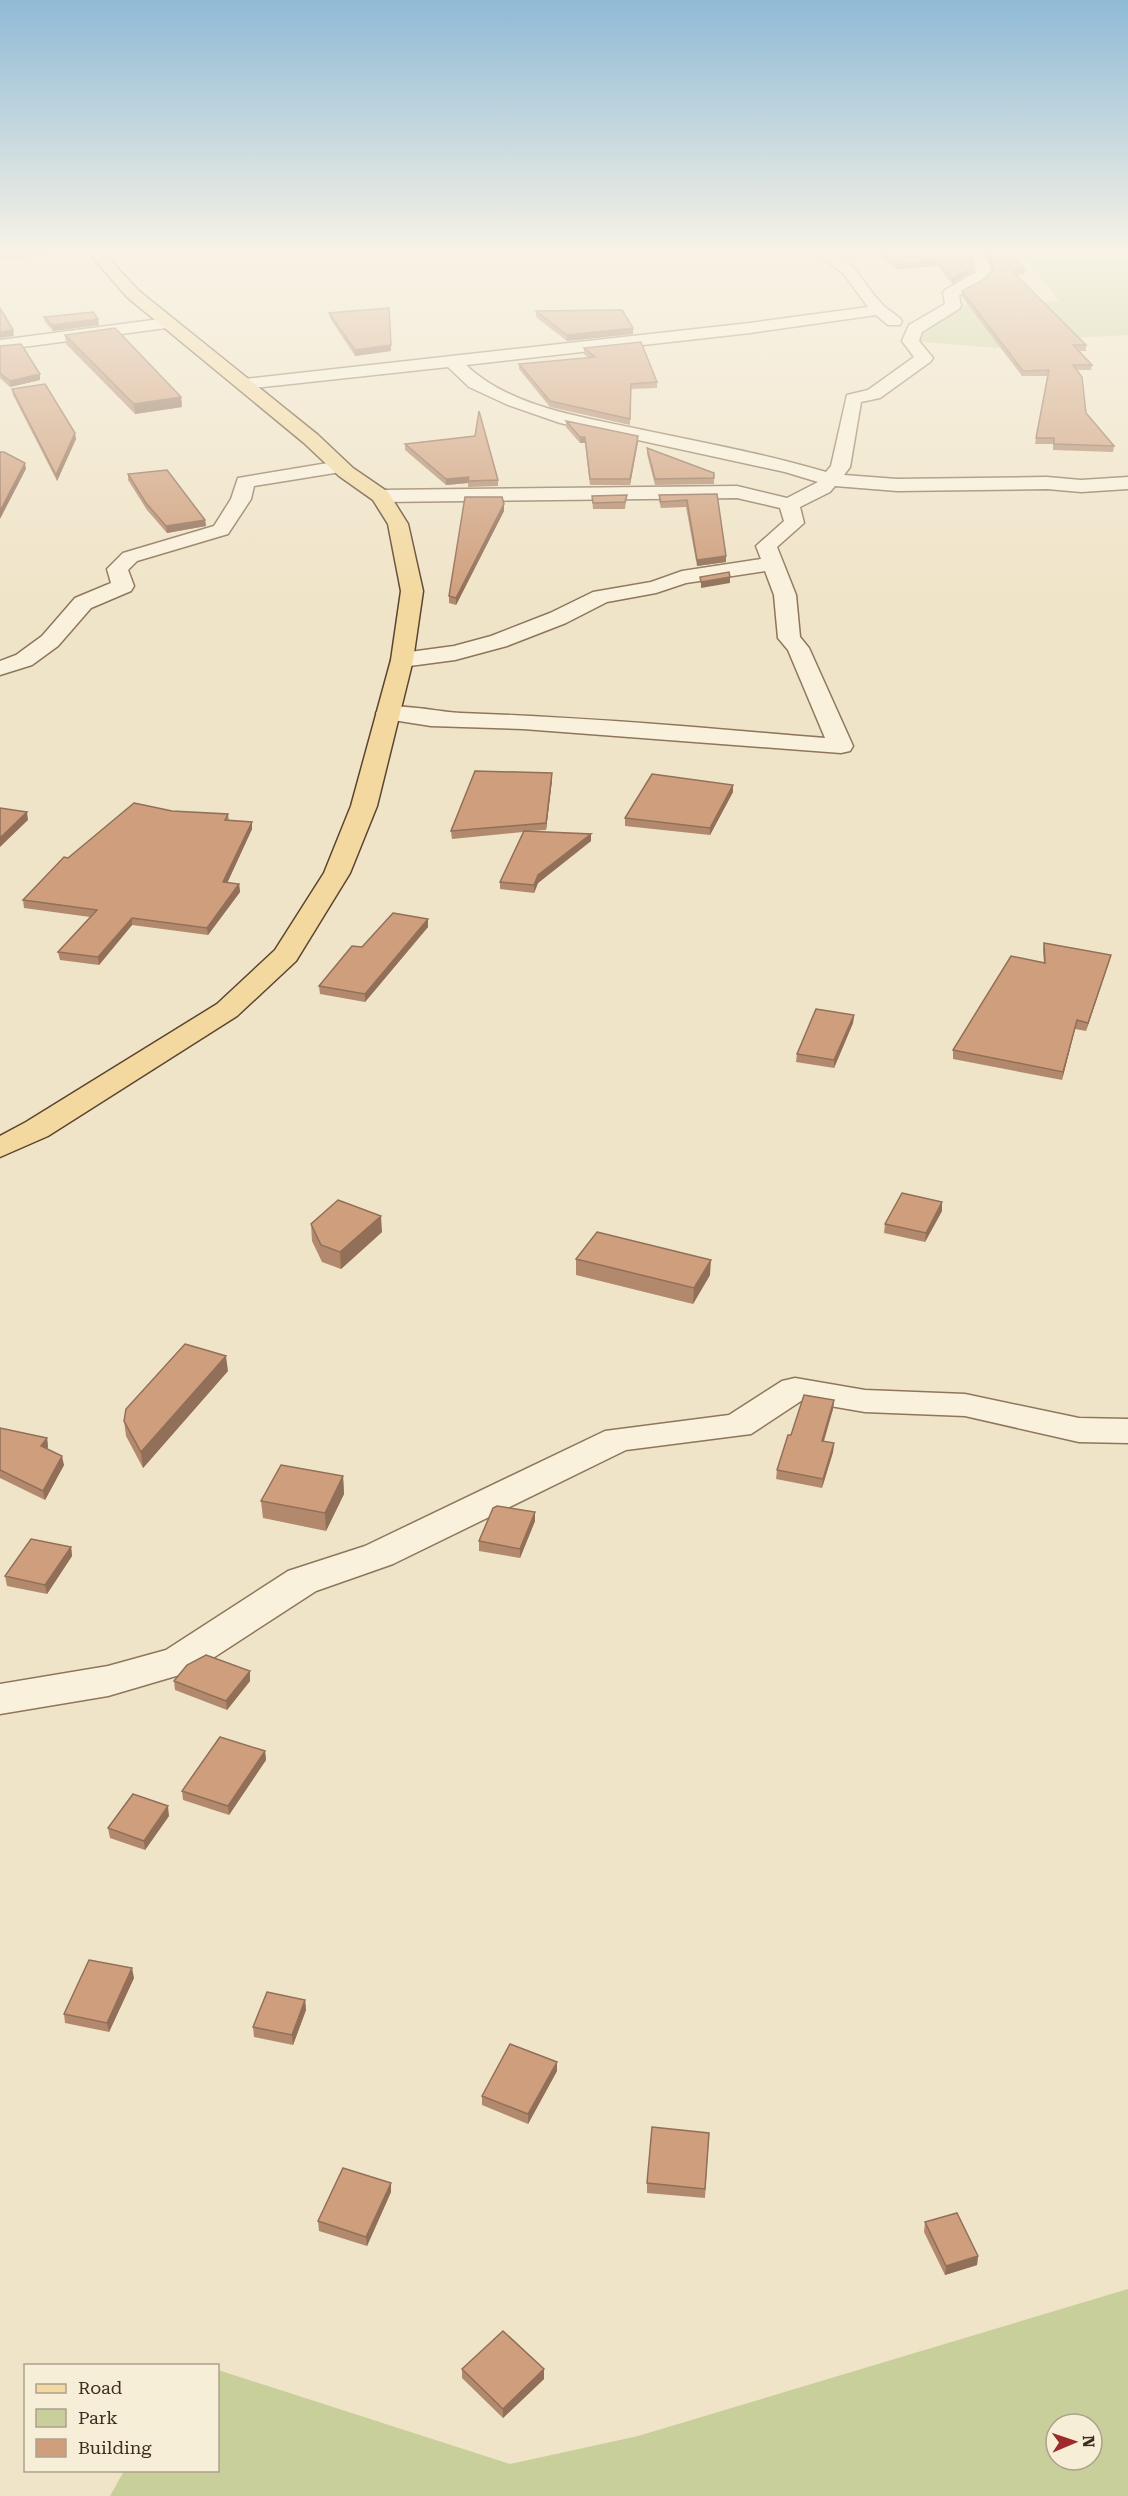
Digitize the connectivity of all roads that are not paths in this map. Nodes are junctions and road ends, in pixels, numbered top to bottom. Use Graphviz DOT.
graph roads {
  1 [pos="222,366"];
  2 [pos="402,366"];
  3 [pos="458,366"];
  4 [pos="912,366"];
  5 [pos="244,384"];
  6 [pos="340,467"];
  7 [pos="832,480"];
  8 [pos="1128,483"];
  9 [pos="381,496"];
  10 [pos="789,504"];
  11 [pos="771,564"];
  12 [pos="402,660"];
  13 [pos="0,668"];
  14 [pos="388,713"];
  15 [pos="0,1148"];
  16 [pos="1128,1431"];
  17 [pos="0,1699"];
  1 -- 5 [label="main road"];
  2 -- 5 [label="street"];
  3 -- 7 [label="street"];
  4 -- 7 [label="street"];
  5 -- 6 [label="main road"];
  6 -- 9 [label="main road"];
  6 -- 13 [label="street"];
  7 -- 8 [label="street"];
  7 -- 10 [label="street"];
  9 -- 10 [label="street"];
  9 -- 12 [label="main road"];
  10 -- 11 [label="street"];
  11 -- 12 [label="street"];
  11 -- 14 [label="street"];
  12 -- 14 [label="main road"];
  14 -- 15 [label="main road"];
  16 -- 17 [label="street"];
}
